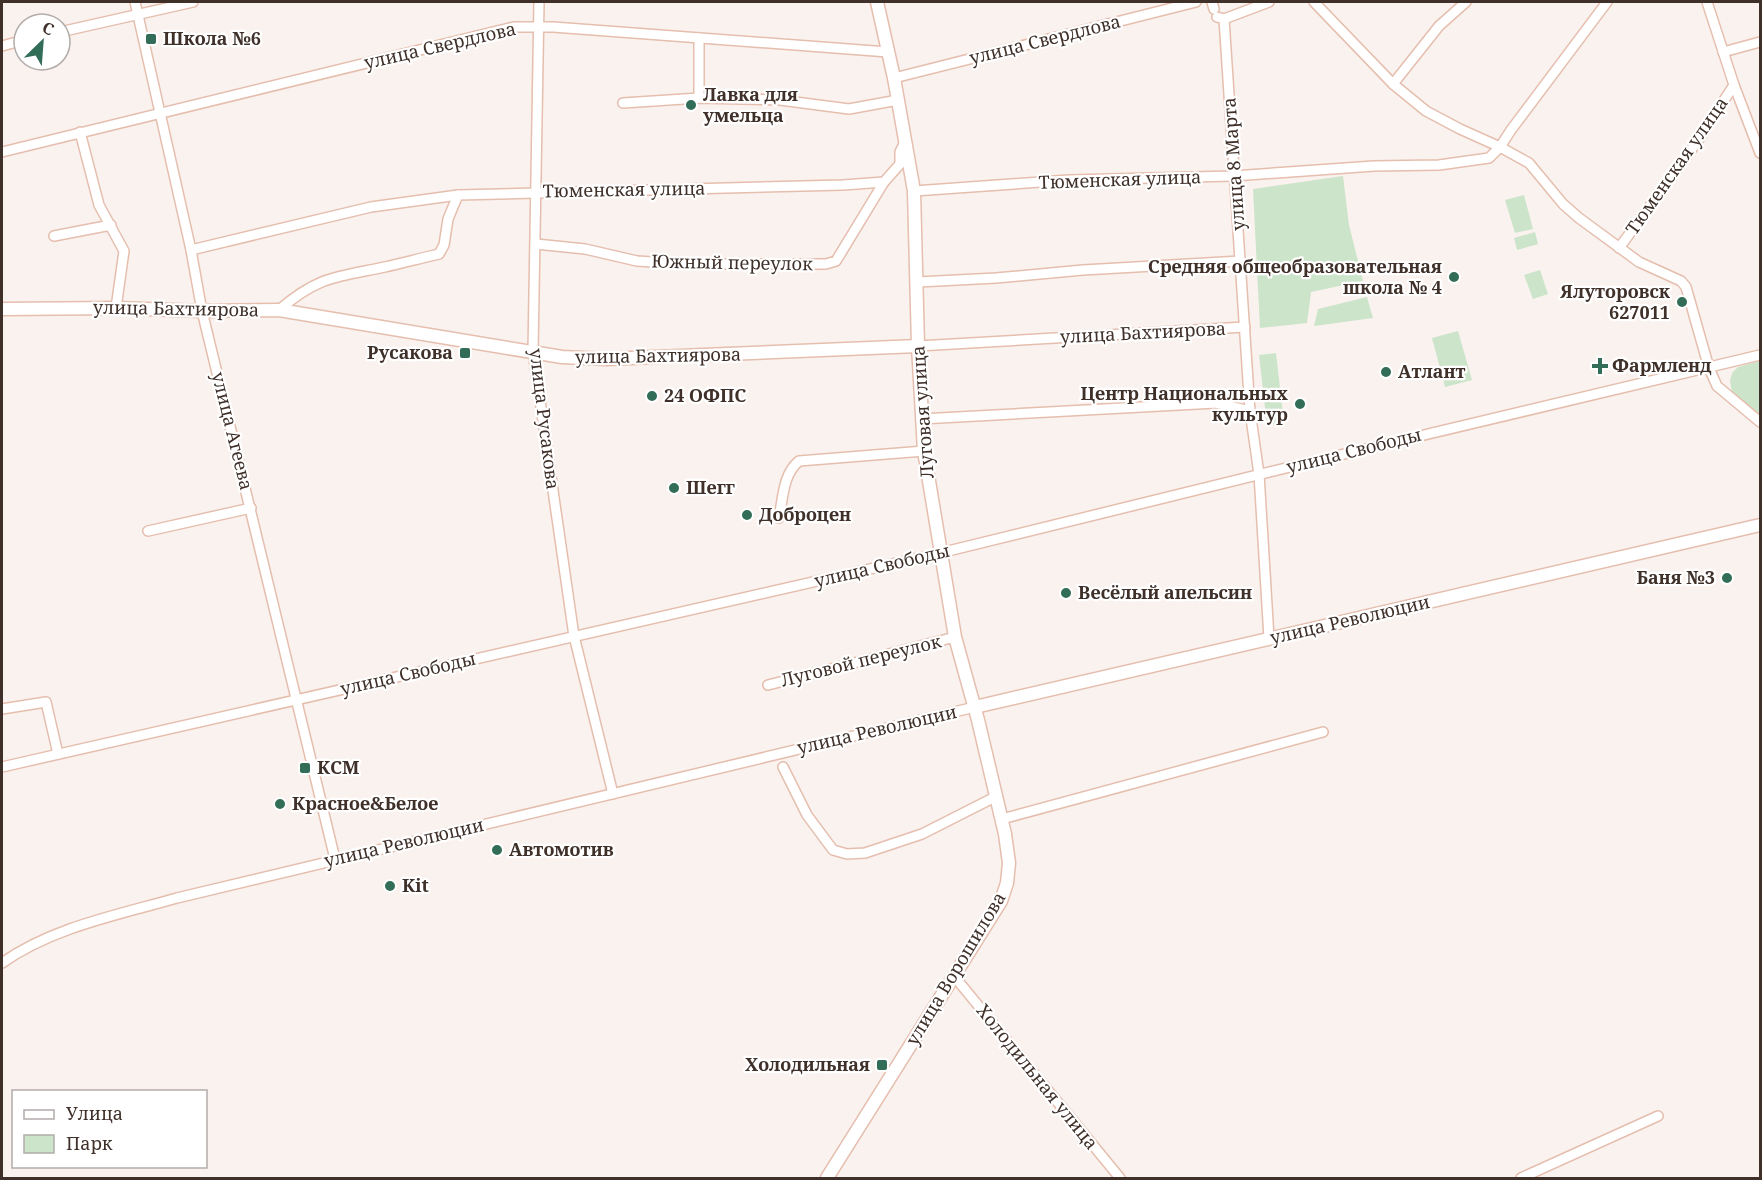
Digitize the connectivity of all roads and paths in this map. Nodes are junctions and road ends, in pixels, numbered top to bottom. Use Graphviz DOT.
graph roads {
  1 [pos="135,2"];
  2 [pos="193,2"];
  3 [pos="538,2"];
  4 [pos="877,2"];
  5 [pos="1196,2"];
  6 [pos="1269,2"];
  7 [pos="1314,2"];
  8 [pos="1466,2"];
  9 [pos="1607,2"];
  10 [pos="1709,2"];
  11 [pos="1217,12"];
  12 [pos="138,14"];
  13 [pos="539,27"];
  14 [pos="72,29"];
  15 [pos="699,38"];
  16 [pos="1761,42"];
  17 [pos="888,52"];
  18 [pos="1723,52"];
  19 [pos="894,78"];
  20 [pos="1393,84"];
  21 [pos="1734,85"];
  22 [pos="699,98"];
  23 [pos="898,100"];
  24 [pos="623,103"];
  25 [pos="161,112"];
  26 [pos="80,132"];
  27 [pos="906,140"];
  28 [pos="1500,147"];
  29 [pos="2,152"];
  30 [pos="1761,153"];
  31 [pos="1233,176"];
  32 [pos="884,182"];
  33 [pos="914,191"];
  34 [pos="536,193"];
  35 [pos="458,195"];
  36 [pos="111,225"];
  37 [pos="54,236"];
  38 [pos="536,244"];
  39 [pos="1619,248"];
  40 [pos="191,250"];
  41 [pos="1241,261"];
  42 [pos="918,282"];
  43 [pos="116,308"];
  44 [pos="2,309"];
  45 [pos="279,310"];
  46 [pos="202,311"];
  47 [pos="1245,327"];
  48 [pos="918,346"];
  49 [pos="533,352"];
  50 [pos="1761,355"];
  51 [pos="1709,368"];
  52 [pos="1250,411"];
  53 [pos="921,419"];
  54 [pos="1761,422"];
  55 [pos="924,451"];
  56 [pos="1259,474"];
  57 [pos="251,508"];
  58 [pos="779,518"];
  59 [pos="1761,525"];
  60 [pos="148,531"];
  61 [pos="940,553"];
  62 [pos="574,636"];
  63 [pos="955,637"];
  64 [pos="1269,638"];
  65 [pos="768,685"];
  66 [pos="298,699"];
  67 [pos="975,707"];
  68 [pos="2,709"];
  69 [pos="1323,732"];
  70 [pos="58,754"];
  71 [pos="2,767"];
  72 [pos="783,767"];
  73 [pos="613,794"];
  74 [pos="997,796"];
  75 [pos="1002,819"];
  76 [pos="335,859"];
  77 [pos="2,963"];
  78 [pos="954,976"];
  79 [pos="1658,1116"];
  80 [pos="827,1179"];
  81 [pos="1120,1179"];
  82 [pos="1521,1179"];
  1 -- 12 [label="street, улица Агеева"];
  2 -- 12 [label="street"];
  3 -- 13 [label="street, улица Русакова"];
  4 -- 17 [label="main road, Луговая улица"];
  5 -- 19 [label="street, улица Свердлова"];
  6 -- 11 [label="street"];
  7 -- 20 [label="street"];
  8 -- 20 [label="street"];
  9 -- 28 [label="street"];
  10 -- 18 [label="street"];
  11 -- 31 [label="street, улица 8 Марта"];
  12 -- 14 [label="street"];
  12 -- 25 [label="street, улица Агеева"];
  13 -- 15 [label="street, улица Свердлова"];
  13 -- 25 [label="street, улица Свердлова"];
  13 -- 34 [label="street, улица Русакова"];
  15 -- 17 [label="street, улица Свердлова"];
  15 -- 22 [label="street"];
  16 -- 18 [label="street"];
  17 -- 19 [label="main road, Луговая улица"];
  18 -- 21 [label="street"];
  19 -- 23 [label="main road, Луговая улица"];
  20 -- 28 [label="street"];
  21 -- 30 [label="street"];
  21 -- 39 [label="street, Тюменская улица"];
  22 -- 23 [label="street"];
  22 -- 24 [label="street"];
  23 -- 27 [label="main road, Луговая улица"];
  25 -- 26 [label="street, улица Свердлова"];
  25 -- 40 [label="street, улица Агеева"];
  26 -- 29 [label="street, улица Свердлова"];
  26 -- 36 [label="street"];
  27 -- 32 [label="street"];
  27 -- 33 [label="main road, Луговая улица"];
  28 -- 31 [label="street, Тюменская улица"];
  28 -- 39 [label="street"];
  31 -- 33 [label="street, Тюменская улица"];
  31 -- 41 [label="street, улица 8 Марта"];
  32 -- 34 [label="street, Тюменская улица"];
  32 -- 38 [label="street, Южный переулок"];
  33 -- 42 [label="main road, Луговая улица"];
  34 -- 35 [label="street, Тюменская улица"];
  34 -- 38 [label="street, улица Русакова"];
  35 -- 40 [label="street, Тюменская улица"];
  35 -- 45 [label="street"];
  36 -- 37 [label="street"];
  36 -- 43 [label="street"];
  38 -- 49 [label="street, улица Русакова"];
  39 -- 51 [label="street"];
  40 -- 46 [label="street, улица Агеева"];
  41 -- 42 [label="street"];
  41 -- 47 [label="street, улица 8 Марта"];
  42 -- 48 [label="main road, Луговая улица"];
  43 -- 44 [label="main road, улица Бахтиярова"];
  43 -- 46 [label="main road, улица Бахтиярова"];
  45 -- 46 [label="main road, улица Бахтиярова"];
  45 -- 49 [label="main road, улица Бахтиярова"];
  46 -- 57 [label="street, улица Агеева"];
  47 -- 48 [label="street, улица Бахтиярова"];
  47 -- 52 [label="street, улица 8 Марта"];
  48 -- 49 [label="main road, улица Бахтиярова"];
  48 -- 53 [label="main road, Луговая улица"];
  49 -- 62 [label="street, улица Русакова"];
  50 -- 51 [label="street, улица Свободы"];
  51 -- 54 [label="street"];
  51 -- 56 [label="street, улица Свободы"];
  52 -- 53 [label="street"];
  52 -- 56 [label="street, улица 8 Марта"];
  53 -- 55 [label="main road, Луговая улица"];
  55 -- 58 [label="street"];
  55 -- 61 [label="main road, Луговая улица"];
  56 -- 61 [label="street, улица Свободы"];
  56 -- 64 [label="street, улица 8 Марта"];
  57 -- 60 [label="street"];
  57 -- 66 [label="street, улица Агеева"];
  59 -- 64 [label="main road, улица Революции"];
  61 -- 62 [label="street, улица Свободы"];
  61 -- 63 [label="main road, Луговая улица"];
  62 -- 66 [label="street, улица Свободы"];
  62 -- 73 [label="street, улица Русакова"];
  63 -- 65 [label="street, Луговой переулок"];
  63 -- 67 [label="main road, Луговая улица"];
  64 -- 67 [label="main road, улица Революции"];
  66 -- 70 [label="street, улица Свободы"];
  66 -- 76 [label="street, улица Агеева"];
  67 -- 73 [label="street, улица Революции"];
  67 -- 74 [label="main road, Луговая улица"];
  68 -- 70 [label="street"];
  69 -- 75 [label="street"];
  70 -- 71 [label="street, улица Свободы"];
  72 -- 74 [label="street"];
  73 -- 76 [label="street, улица Революции"];
  74 -- 75 [label="main road, Луговая улица"];
  75 -- 78 [label="main road, улица Ворошилова"];
  76 -- 77 [label="street, улица Революции"];
  78 -- 80 [label="main road, улица Ворошилова"];
  78 -- 81 [label="street, Холодильная улица"];
  79 -- 82 [label="street"];
}
